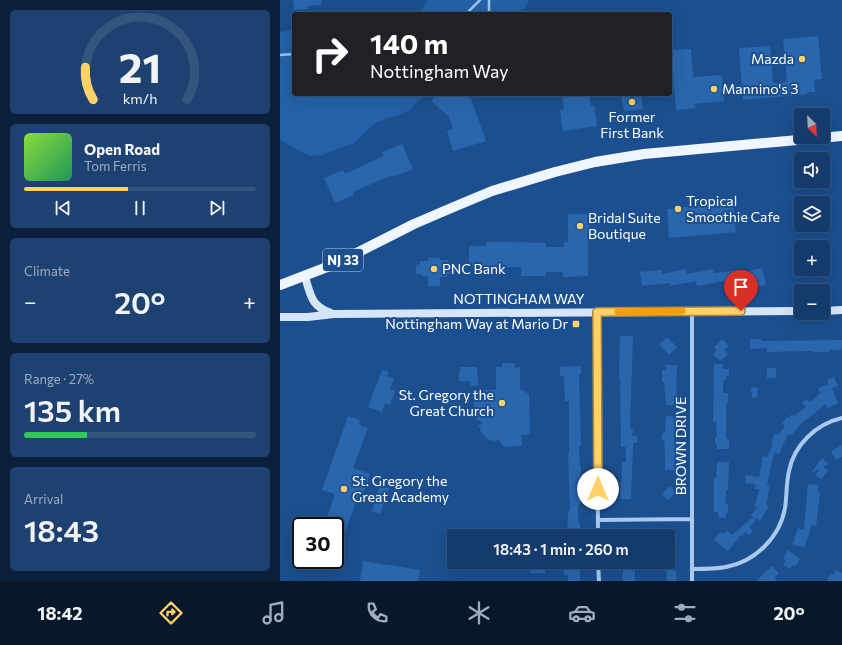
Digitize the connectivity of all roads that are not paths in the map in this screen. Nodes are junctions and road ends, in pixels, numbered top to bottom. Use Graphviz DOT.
graph roads {
  1 [pos="842,136"];
  2 [pos="305,277"];
  3 [pos="280,286"];
  4 [pos="842,310"];
  5 [pos="692,311"];
  6 [pos="794,311"];
  7 [pos="830,311"];
  8 [pos="597,312"];
  9 [pos="334,314"];
  10 [pos="280,317"];
  11 [pos="842,418"];
  12 [pos="692,519"];
  13 [pos="598,520"];
  14 [pos="598,529"];
  15 [pos="598,569"];
  16 [pos="692,569"];
  17 [pos="599,581"];
  18 [pos="692,581"];
  1 -- 2 [label="main road, NJ 33"];
  2 -- 3 [label="main road, NJ 33"];
  2 -- 9 [label="street, NOTTINGHAM WAY"];
  4 -- 7 [label="street"];
  5 -- 6 [label="street, NOTTINGHAM WAY"];
  5 -- 8 [label="street, NOTTINGHAM WAY"];
  5 -- 12 [label="street, BROWN DRIVE"];
  8 -- 9 [label="street, NOTTINGHAM WAY"];
  8 -- 13 [label="street"];
  9 -- 10 [label="street, NOTTINGHAM WAY"];
  11 -- 16 [label="street"];
  12 -- 13 [label="street"];
  12 -- 16 [label="street, BROWN DRIVE"];
  13 -- 14 [label="street"];
  15 -- 17 [label="street"];
  16 -- 18 [label="street, BROWN DRIVE"];
}
